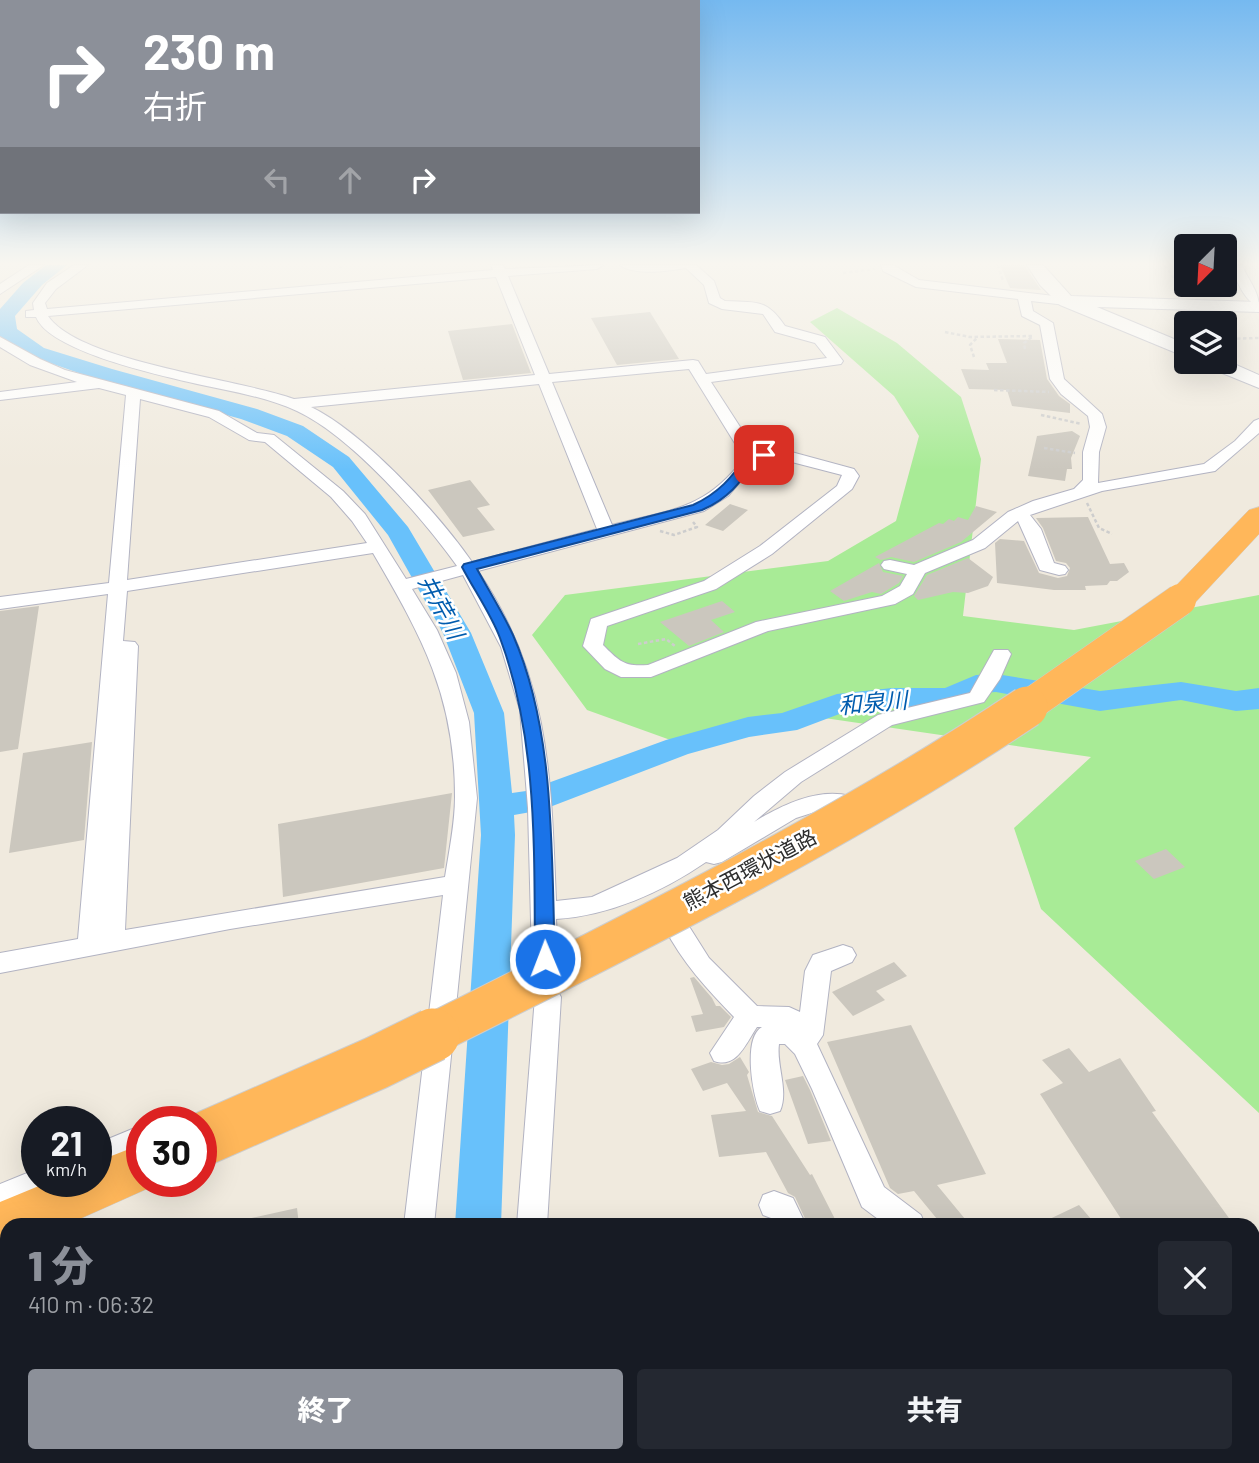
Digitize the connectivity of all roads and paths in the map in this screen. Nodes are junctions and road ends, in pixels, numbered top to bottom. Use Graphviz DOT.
graph roads {
  1 [pos="57,333"];
  2 [pos="526,333"];
  3 [pos="796,333"];
  4 [pos="954,333"];
  5 [pos="1042,333"];
  6 [pos="1143,333"];
  7 [pos="978,337"];
  8 [pos="1041,337"];
  9 [pos="1259,338"];
  10 [pos="1237,339"];
  11 [pos="0,341"];
  12 [pos="1174,346"];
  13 [pos="1025,349"];
  14 [pos="974,357"];
  15 [pos="1237,373"];
  16 [pos="545,379"];
  17 [pos="700,379"];
  18 [pos="1259,382"];
  19 [pos="99,384"];
  20 [pos="994,390"];
  21 [pos="1066,391"];
  22 [pos="138,394"];
  23 [pos="0,396"];
  24 [pos="292,404"];
  25 [pos="1041,415"];
  26 [pos="234,416"];
  27 [pos="1259,424"];
  28 [pos="1098,427"];
  29 [pos="269,438"];
  30 [pos="1044,448"];
  31 [pos="1090,455"];
  32 [pos="752,458"];
  33 [pos="1079,494"];
  34 [pos="1020,513"];
  35 [pos="1259,516"];
  36 [pos="606,530"];
  37 [pos="1259,532"];
  38 [pos="1112,534"];
  39 [pos="482,546"];
  40 [pos="378,547"];
  41 [pos="494,561"];
  42 [pos="890,565"];
  43 [pos="460,570"];
  44 [pos="1059,570"];
  45 [pos="917,571"];
  46 [pos="125,586"];
  47 [pos="404,586"];
  48 [pos="1180,600"];
  49 [pos="0,603"];
  50 [pos="638,644"];
  51 [pos="1001,654"];
  52 [pos="688,656"];
  53 [pos="842,801"];
  54 [pos="685,864"];
  55 [pos="456,884"];
  56 [pos="638,888"];
  57 [pos="657,907"];
  58 [pos="544,909"];
  59 [pos="676,927"];
  60 [pos="101,944"];
  61 [pos="843,955"];
  62 [pos="545,959"];
  63 [pos="0,963"];
  64 [pos="548,997"];
  65 [pos="750,1016"];
  66 [pos="807,1041"];
  67 [pos="724,1052"];
  68 [pos="327,1056"];
  69 [pos="770,1102"];
  70 [pos="216,1106"];
  71 [pos="217,1133"];
  72 [pos="126,1174"];
  73 [pos="21,1189"];
  74 [pos="0,1198"];
  75 [pos="23,1218"];
  76 [pos="420,1218"];
  77 [pos="532,1218"];
  78 [pos="901,1218"];
  1 -- 24 [label="street"];
  2 -- 16 [label="street"];
  3 -- 17 [label="street"];
  4 -- 7 [label="path"];
  5 -- 8 [label="street"];
  6 -- 12 [label="street"];
  7 -- 8 [label="path"];
  7 -- 14 [label="path"];
  8 -- 13 [label="path"];
  8 -- 21 [label="street"];
  9 -- 10 [label="path"];
  11 -- 19 [label="street"];
  15 -- 18 [label="street"];
  16 -- 17 [label="street"];
  16 -- 24 [label="street"];
  16 -- 36 [label="street"];
  17 -- 32 [label="street"];
  19 -- 22 [label="street"];
  19 -- 23 [label="street"];
  20 -- 21 [label="path"];
  21 -- 28 [label="street"];
  22 -- 29 [label="street"];
  22 -- 46 [label="street"];
  24 -- 43 [label="street"];
  25 -- 28 [label="path"];
  26 -- 29 [label="street"];
  27 -- 33 [label="street"];
  28 -- 31 [label="street"];
  29 -- 40 [label="street"];
  30 -- 31 [label="path"];
  31 -- 33 [label="street"];
  32 -- 36 [label="street"];
  32 -- 52 [label="street"];
  33 -- 34 [label="street"];
  33 -- 38 [label="path"];
  34 -- 44 [label="street"];
  34 -- 45 [label="street"];
  35 -- 48 [label="highway"];
  36 -- 41 [label="street"];
  37 -- 48 [label="highway, 熊本西環状道路"];
  39 -- 41 [label="street"];
  40 -- 46 [label="street"];
  40 -- 47 [label="street"];
  41 -- 43 [label="street"];
  42 -- 45 [label="street"];
  43 -- 47 [label="street"];
  43 -- 58 [label="street"];
  45 -- 52 [label="street"];
  46 -- 49 [label="street"];
  46 -- 60 [label="street"];
  47 -- 55 [label="street"];
  48 -- 71 [label="highway, 熊本西環状道路, bridge"];
  50 -- 52 [label="path"];
  51 -- 54 [label="street"];
  53 -- 54 [label="street"];
  54 -- 56 [label="street"];
  55 -- 60 [label="street"];
  55 -- 76 [label="street"];
  56 -- 57 [label="street"];
  56 -- 58 [label="street"];
  58 -- 62 [label="street"];
  59 -- 65 [label="street"];
  60 -- 63 [label="street"];
  61 -- 66 [label="street"];
  64 -- 77 [label="street"];
  65 -- 66 [label="street"];
  65 -- 67 [label="street"];
  66 -- 69 [label="street"];
  66 -- 78 [label="street"];
  68 -- 70 [label="street"];
  72 -- 75 [label="highway"];
  73 -- 74 [label="street"];
}
